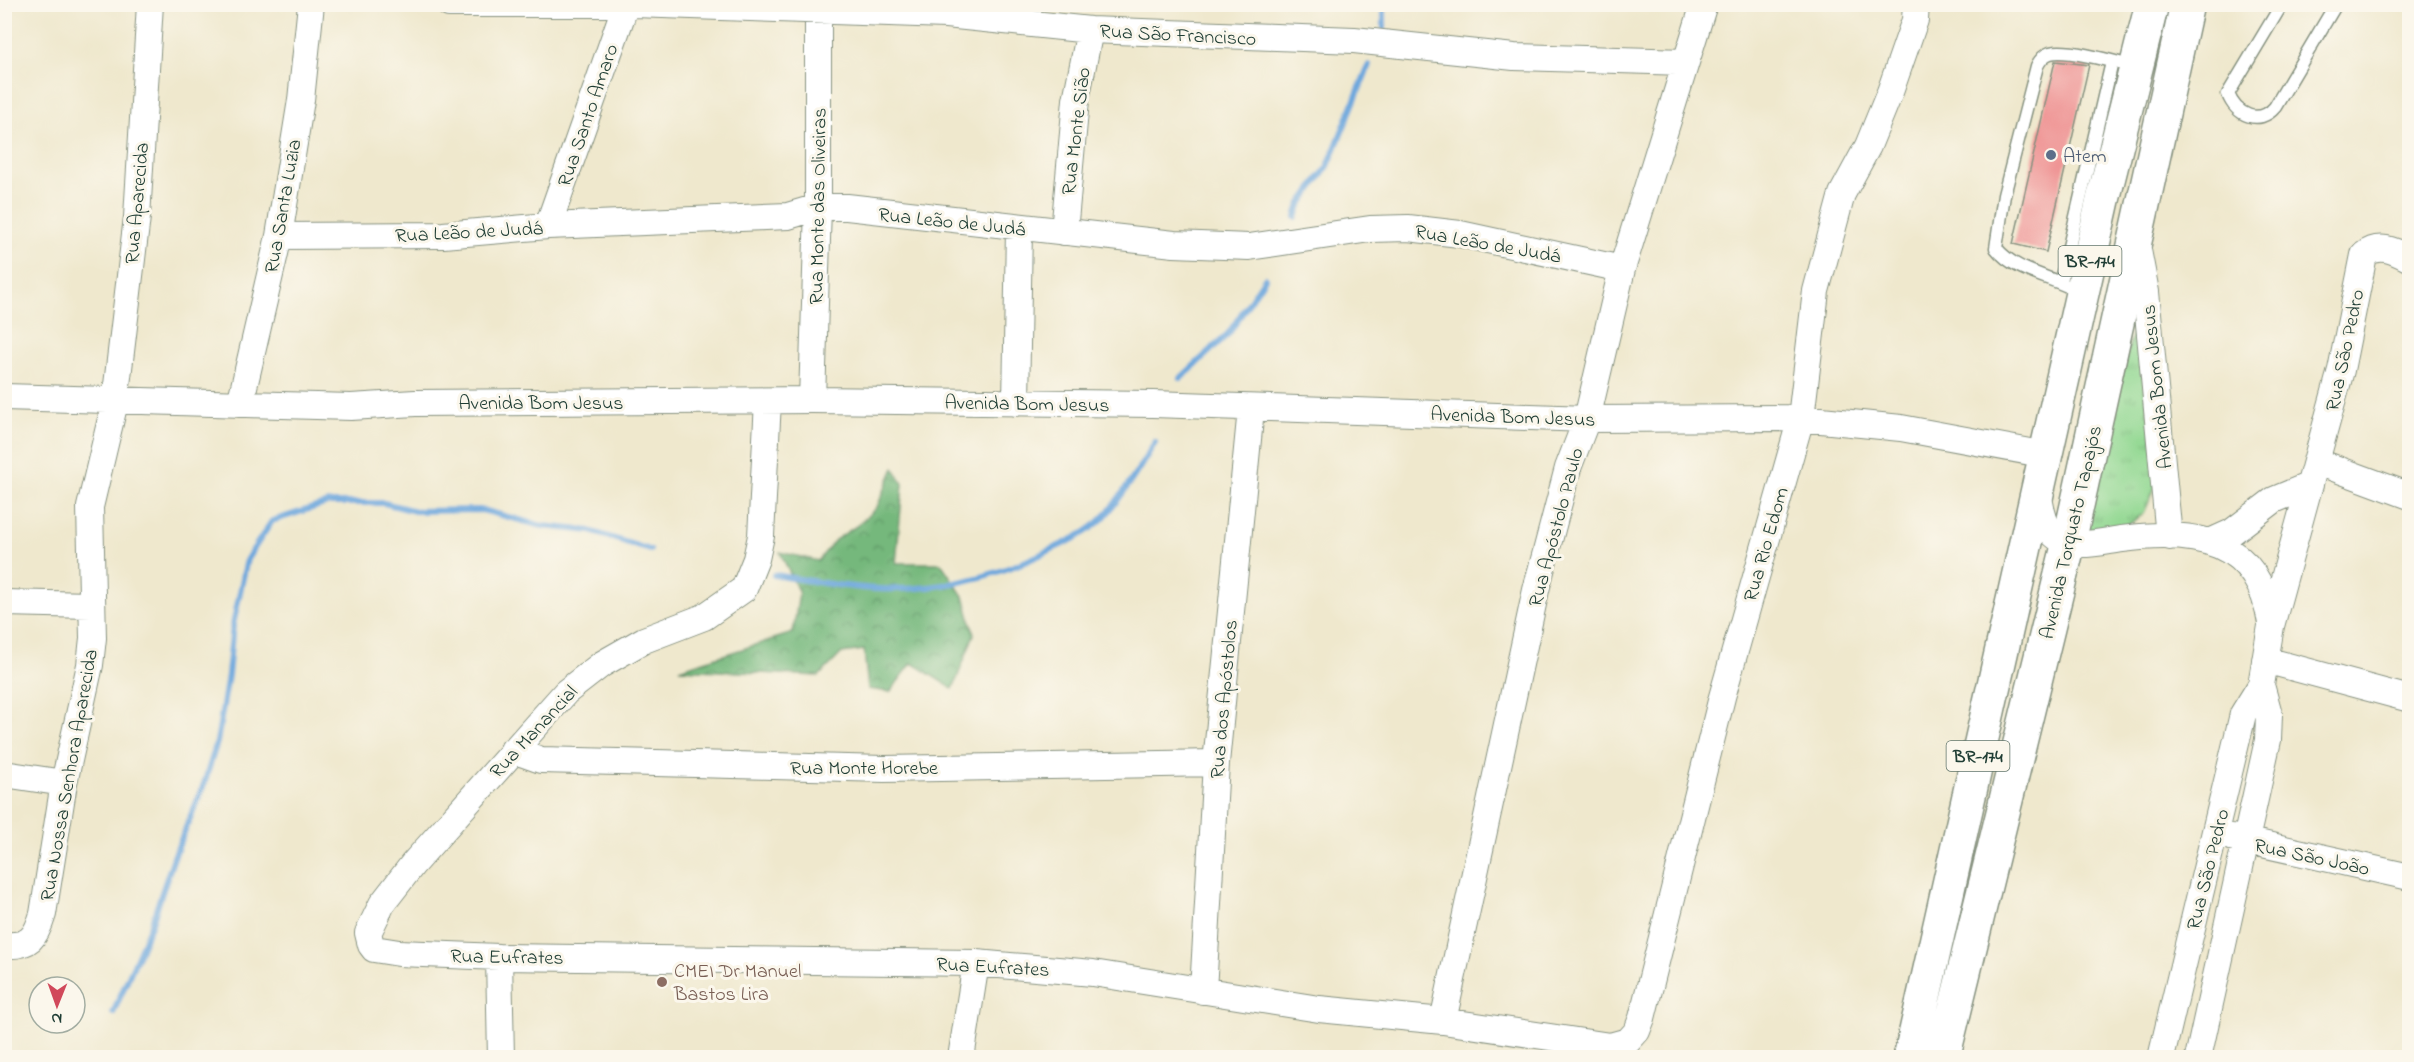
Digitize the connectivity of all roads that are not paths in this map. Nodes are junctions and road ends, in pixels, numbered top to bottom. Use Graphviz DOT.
graph roads {
  1 [pos="150,4"];
  2 [pos="311,4"];
  3 [pos="449,4"];
  4 [pos="613,4"];
  5 [pos="626,4"];
  6 [pos="634,4"];
  7 [pos="1704,4"];
  8 [pos="1916,4"];
  9 [pos="2152,4"];
  10 [pos="2187,4"];
  11 [pos="2282,4"];
  12 [pos="2336,4"];
  13 [pos="753,7"];
  14 [pos="946,10"];
  15 [pos="818,11"];
  16 [pos="1090,30"];
  17 [pos="1685,62"];
  18 [pos="2125,65"];
  19 [pos="818,207"];
  20 [pos="548,226"];
  21 [pos="1019,228"];
  22 [pos="1064,232"];
  23 [pos="279,236"];
  24 [pos="2136,237"];
  25 [pos="2405,256"];
  26 [pos="1622,269"];
  27 [pos="2072,288"];
  28 [pos="4,397"];
  29 [pos="812,400"];
  30 [pos="768,401"];
  31 [pos="115,402"];
  32 [pos="1016,403"];
  33 [pos="240,405"];
  34 [pos="1251,409"];
  35 [pos="1801,418"];
  36 [pos="1587,419"];
  37 [pos="2047,455"];
  38 [pos="2314,473"];
  39 [pos="2038,494"];
  40 [pos="2409,496"];
  41 [pos="2169,537"];
  42 [pos="2212,541"];
  43 [pos="2069,542"];
  44 [pos="4,603"];
  45 [pos="91,605"];
  46 [pos="2271,626"];
  47 [pos="2265,660"];
  48 [pos="2261,685"];
  49 [pos="2409,699"];
  50 [pos="513,750"];
  51 [pos="1216,763"];
  52 [pos="4,774"];
  53 [pos="64,783"];
  54 [pos="2216,832"];
  55 [pos="2247,842"];
  56 [pos="2409,877"];
  57 [pos="4,945"];
  58 [pos="399,953"];
  59 [pos="499,957"];
  60 [pos="976,963"];
  61 [pos="1203,991"];
  62 [pos="1443,1021"];
  63 [pos="1582,1044"];
  64 [pos="501,1058"];
  65 [pos="961,1058"];
  66 [pos="1910,1058"];
  67 [pos="1943,1058"];
  68 [pos="2161,1058"];
  69 [pos="2198,1058"];
  1 -- 31 [label="street, Rua Aparecida"];
  2 -- 23 [label="street, Rua Santa Luzia"];
  3 -- 4 [label="street"];
  5 -- 20 [label="street, Rua Santo Amaro"];
  6 -- 13 [label="street, Rua São Francisco"];
  7 -- 17 [label="street, Rua Apóstolo Paulo"];
  8 -- 35 [label="street, Rua Rio Edom"];
  9 -- 18 [label="highway, Avenida Torquato Tapajós / BR-174"];
  10 -- 24 [label="highway, Avenida Torquato Tapajós / BR-174"];
  11 -- 12 [label="lane"];
  13 -- 15 [label="street, Rua São Francisco"];
  14 -- 15 [label="street, Rua São Francisco"];
  14 -- 16 [label="street, Rua São Francisco"];
  15 -- 19 [label="street, Rua Monte das Oliveiras"];
  16 -- 17 [label="street, Rua São Francisco"];
  16 -- 22 [label="street, Rua Monte Sião"];
  17 -- 26 [label="street, Rua Apóstolo Paulo"];
  18 -- 27 [label="highway, Avenida Torquato Tapajós / BR-174"];
  18 -- 27 [label="lane"];
  19 -- 20 [label="street, Rua Leão de Judá"];
  19 -- 21 [label="street, Rua Leão de Judá"];
  19 -- 29 [label="street, Rua Monte das Oliveiras"];
  20 -- 23 [label="street, Rua Leão de Judá"];
  21 -- 22 [label="street, Rua Leão de Judá"];
  21 -- 32 [label="street"];
  22 -- 26 [label="street, Rua Leão de Judá"];
  23 -- 33 [label="street, Rua Santa Luzia"];
  24 -- 41 [label="street, Avenida Bom Jesus"];
  24 -- 43 [label="highway, Avenida Torquato Tapajós / BR-174"];
  25 -- 38 [label="street, Rua São Pedro"];
  26 -- 36 [label="street, Rua Apóstolo Paulo"];
  27 -- 37 [label="highway, Avenida Torquato Tapajós / BR-174"];
  28 -- 31 [label="street, Avenida Bom Jesus"];
  29 -- 30 [label="street, Avenida Bom Jesus"];
  29 -- 32 [label="street, Avenida Bom Jesus"];
  30 -- 33 [label="street, Avenida Bom Jesus"];
  30 -- 50 [label="street, Rua Manancial"];
  31 -- 33 [label="street, Avenida Bom Jesus"];
  31 -- 45 [label="street, Rua Nossa Senhora Aparecida"];
  32 -- 34 [label="street, Avenida Bom Jesus"];
  34 -- 36 [label="street, Avenida Bom Jesus"];
  34 -- 51 [label="street, Rua dos Apóstolos"];
  35 -- 36 [label="street, Avenida Bom Jesus"];
  35 -- 37 [label="street, Avenida Bom Jesus"];
  35 -- 63 [label="street, Rua Rio Edom"];
  36 -- 62 [label="street, Rua Apóstolo Paulo"];
  37 -- 39 [label="highway, Avenida Torquato Tapajós / BR-174"];
  38 -- 40 [label="street"];
  38 -- 42 [label="street"];
  38 -- 46 [label="street, Rua São Pedro"];
  39 -- 43 [label="street"];
  39 -- 66 [label="highway, Avenida Torquato Tapajós / BR-174"];
  41 -- 42 [label="street"];
  41 -- 43 [label="street"];
  42 -- 46 [label="street"];
  43 -- 67 [label="highway, Avenida Torquato Tapajós / BR-174"];
  44 -- 45 [label="street"];
  45 -- 53 [label="street, Rua Nossa Senhora Aparecida"];
  46 -- 47 [label="street, Rua São Pedro"];
  47 -- 48 [label="street, Rua São Pedro"];
  47 -- 49 [label="street"];
  48 -- 54 [label="street, Rua São Pedro"];
  48 -- 55 [label="street, Rua São Pedro"];
  50 -- 51 [label="street, Rua Monte Horebe"];
  50 -- 58 [label="street, Rua Manancial"];
  51 -- 61 [label="street, Rua dos Apóstolos"];
  52 -- 53 [label="street"];
  53 -- 57 [label="street, Rua Nossa Senhora Aparecida"];
  54 -- 55 [label="street, Rua São João"];
  54 -- 68 [label="street, Rua São Pedro"];
  55 -- 56 [label="street, Rua São João"];
  55 -- 69 [label="street, Rua São Pedro"];
  58 -- 59 [label="street, Rua Eufrates"];
  59 -- 60 [label="street, Rua Eufrates"];
  59 -- 64 [label="street"];
  60 -- 61 [label="street, Rua Eufrates"];
  60 -- 65 [label="street"];
  61 -- 62 [label="street, Rua Eufrates"];
  62 -- 63 [label="street, Rua Eufrates"];
}
